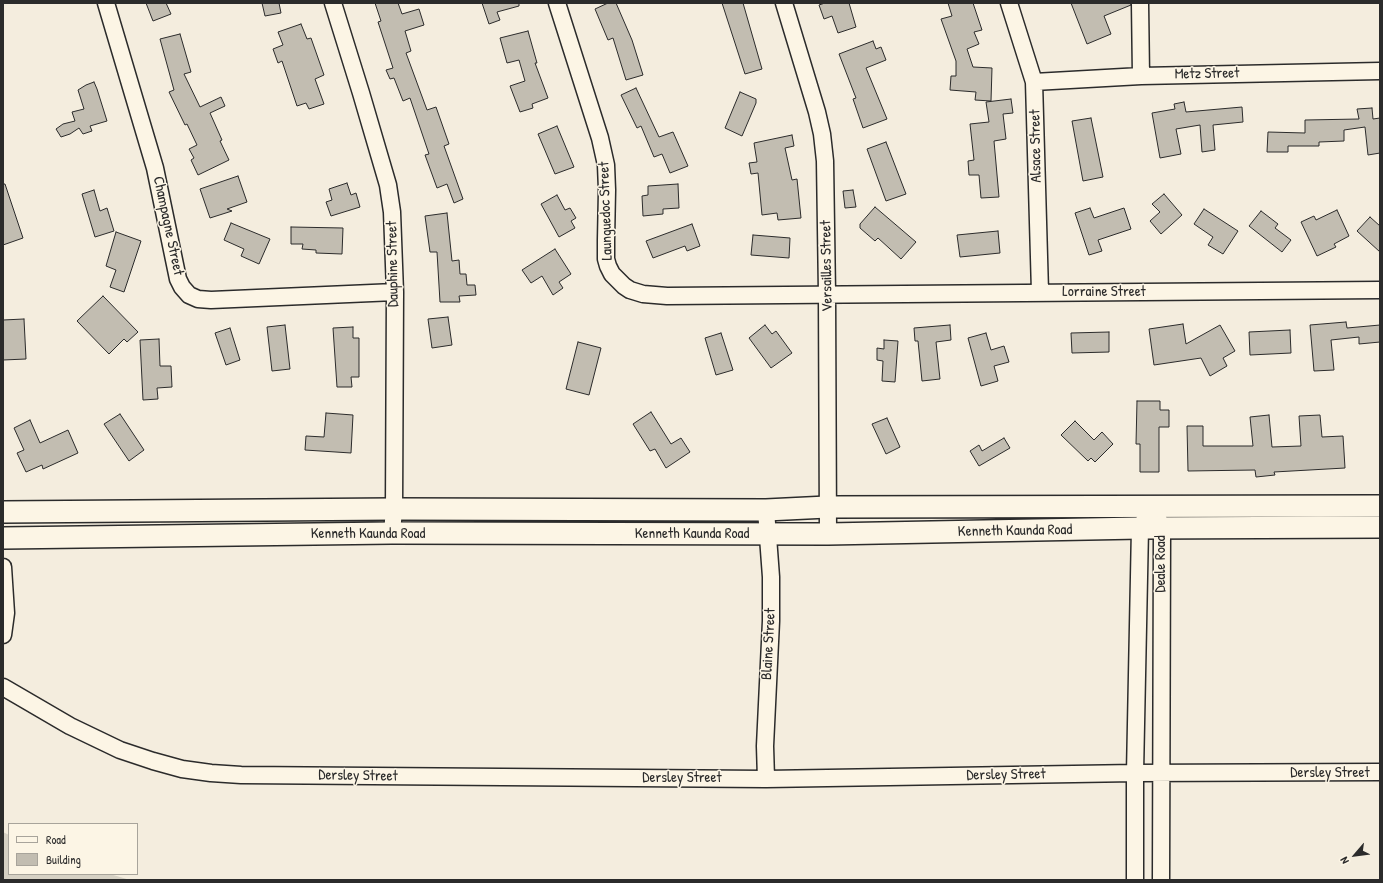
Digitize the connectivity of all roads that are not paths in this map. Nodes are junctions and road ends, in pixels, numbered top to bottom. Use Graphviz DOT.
graph roads {
  1 [pos="106,3"];
  2 [pos="332,3"];
  3 [pos="557,3"];
  4 [pos="784,3"];
  5 [pos="1009,3"];
  6 [pos="1140,3"];
  7 [pos="1380,71"];
  8 [pos="1141,76"];
  9 [pos="1034,82"];
  10 [pos="1380,290"];
  11 [pos="395,292"];
  12 [pos="1040,292"];
  13 [pos="827,294"];
  14 [pos="1154,506"];
  15 [pos="1380,506"];
  16 [pos="828,507"];
  17 [pos="394,509"];
  18 [pos="766,510"];
  19 [pos="3,512"];
  20 [pos="1380,527"];
  21 [pos="1140,528"];
  22 [pos="1162,529"];
  23 [pos="392,533"];
  24 [pos="828,534"];
  25 [pos="768,535"];
  26 [pos="3,538"];
  27 [pos="3,567"];
  28 [pos="3,635"];
  29 [pos="3,687"];
  30 [pos="1380,772"];
  31 [pos="1135,773"];
  32 [pos="1161,774"];
  33 [pos="766,779"];
  34 [pos="1135,880"];
  35 [pos="1161,880"];
  1 -- 11 [label="street, Champagne Street"];
  2 -- 11 [label="street, Dauphine Street"];
  3 -- 13 [label="street, Launguedoc Street"];
  4 -- 13 [label="street, Versailles Street"];
  5 -- 9 [label="street, Alsace Street"];
  6 -- 8 [label="street"];
  7 -- 8 [label="street, Metz Street"];
  8 -- 9 [label="street, Metz Street"];
  9 -- 12 [label="street, Alsace Street"];
  10 -- 12 [label="street, Lorraine Street"];
  11 -- 17 [label="street, Dauphine Street"];
  12 -- 13 [label="street, Lorraine Street"];
  13 -- 16 [label="street, Versailles Street"];
  14 -- 15 [label="main road, Kenneth Kaunda Road"];
  14 -- 16 [label="main road, Kenneth Kaunda Road"];
  14 -- 21 [label="street, Deale Road"];
  14 -- 22 [label="street, Deale Road"];
  16 -- 18 [label="main road, Kenneth Kaunda Road"];
  16 -- 24 [label="street, Versailles Street"];
  17 -- 18 [label="main road, Kenneth Kaunda Road"];
  17 -- 19 [label="main road, Kenneth Kaunda Road"];
  17 -- 23 [label="street, Dauphine Street"];
  18 -- 25 [label="street, Blaine Street"];
  20 -- 22 [label="main road, Kenneth Kaunda Road"];
  21 -- 22 [label="main road, Kenneth Kaunda Road"];
  21 -- 24 [label="main road, Kenneth Kaunda Road"];
  21 -- 31 [label="street, Deale Road"];
  22 -- 32 [label="street, Deale Road"];
  23 -- 25 [label="main road, Kenneth Kaunda Road"];
  23 -- 26 [label="main road, Kenneth Kaunda Road"];
  24 -- 25 [label="main road, Kenneth Kaunda Road"];
  25 -- 33 [label="street, Blaine Street"];
  27 -- 28 [label="street"];
  29 -- 33 [label="street, Dersley Street"];
  30 -- 32 [label="street, Dersley Street"];
  31 -- 32 [label="street, Dersley Street"];
  31 -- 33 [label="street, Dersley Street"];
  31 -- 34 [label="street, Deale Road"];
  32 -- 35 [label="street, Deale Road"];
}
